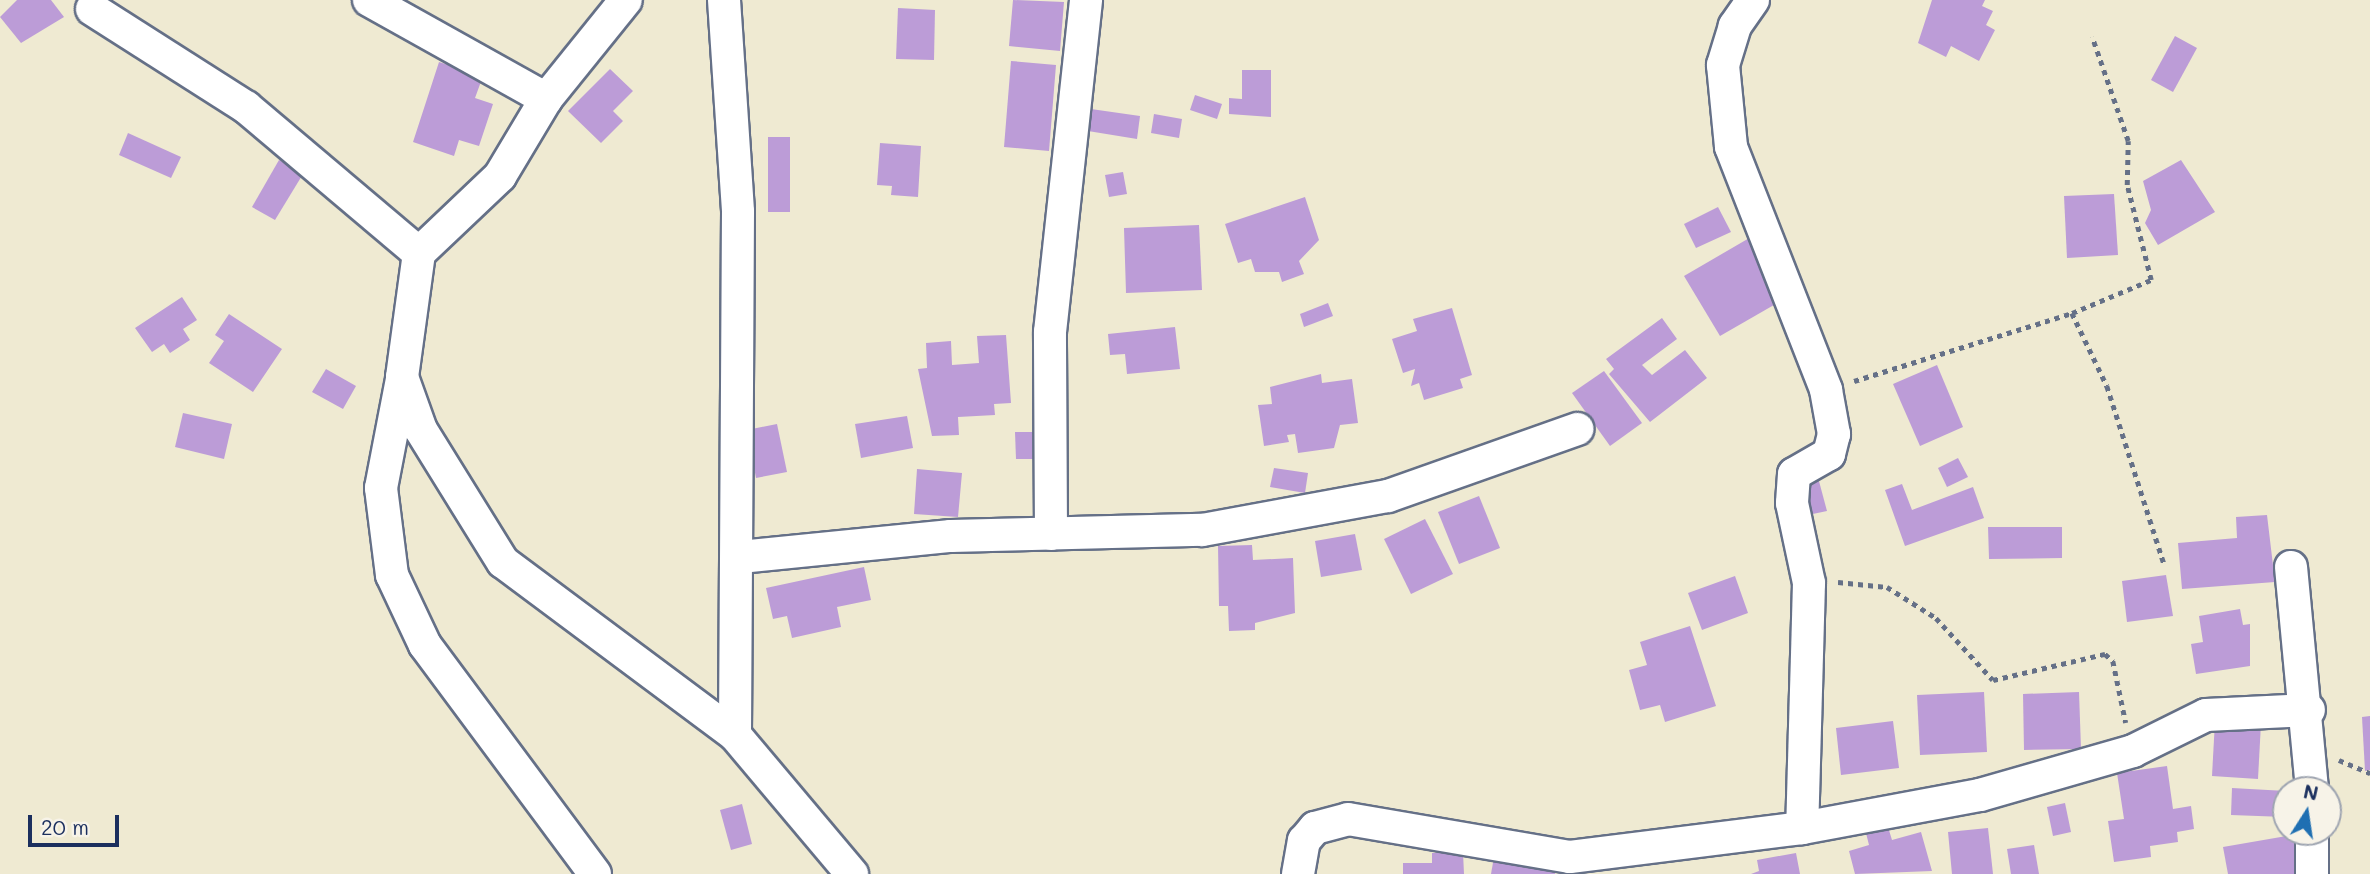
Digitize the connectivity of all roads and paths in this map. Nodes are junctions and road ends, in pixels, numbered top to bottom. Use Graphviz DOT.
graph roads {
  1 [pos="369,0"];
  2 [pos="626,0"];
  3 [pos="724,0"];
  4 [pos="1086,0"];
  5 [pos="1753,0"];
  6 [pos="92,9"];
  7 [pos="2092,37"];
  8 [pos="546,99"];
  9 [pos="419,253"];
  10 [pos="2072,313"];
  11 [pos="402,377"];
  12 [pos="1826,390"];
  13 [pos="1577,429"];
  14 [pos="1051,534"];
  15 [pos="740,557"];
  16 [pos="2164,564"];
  17 [pos="2291,566"];
  18 [pos="1809,583"];
  19 [pos="2309,709"];
  20 [pos="735,735"];
  21 [pos="2133,751"];
  22 [pos="2311,776"];
  23 [pos="1802,828"];
  24 [pos="2312,846"];
  25 [pos="1573,865"];
  26 [pos="595,874"];
  27 [pos="852,874"];
  28 [pos="1298,874"];
  29 [pos="2312,874"];
  1 -- 8 [label="street"];
  2 -- 8 [label="street"];
  3 -- 15 [label="street"];
  4 -- 14 [label="street"];
  5 -- 12 [label="street"];
  6 -- 9 [label="street"];
  7 -- 10 [label="path"];
  8 -- 9 [label="street"];
  9 -- 11 [label="street"];
  10 -- 12 [label="path"];
  10 -- 16 [label="path"];
  11 -- 20 [label="street"];
  11 -- 26 [label="street"];
  12 -- 18 [label="street"];
  13 -- 14 [label="street"];
  14 -- 15 [label="street"];
  15 -- 20 [label="street"];
  17 -- 19 [label="street"];
  18 -- 21 [label="path"];
  18 -- 23 [label="street"];
  19 -- 21 [label="street"];
  19 -- 22 [label="street"];
  20 -- 27 [label="street"];
  21 -- 23 [label="street"];
  23 -- 25 [label="street"];
  24 -- 29 [label="street"];
  25 -- 28 [label="street"];
}
